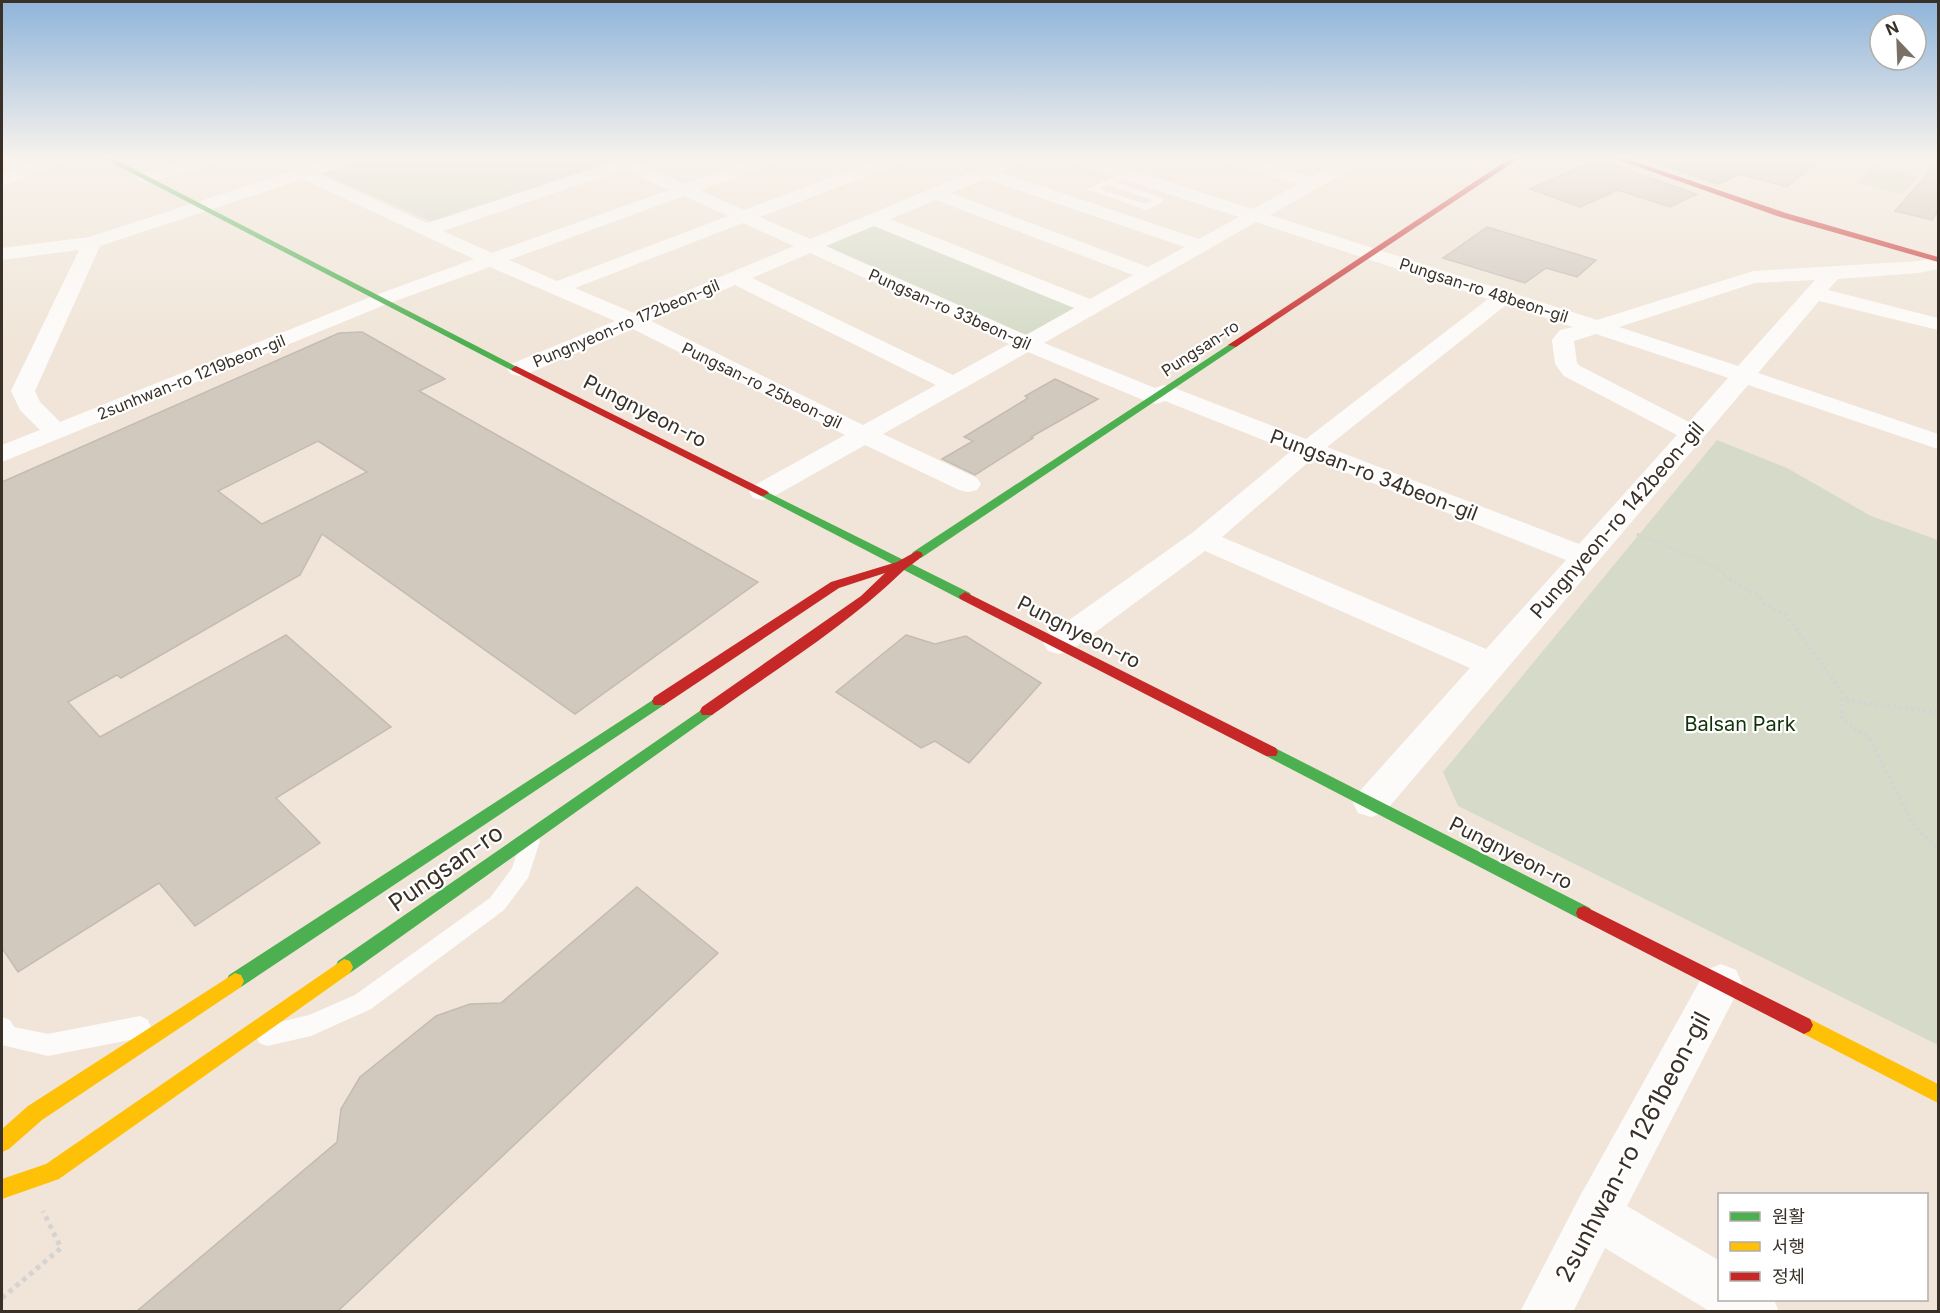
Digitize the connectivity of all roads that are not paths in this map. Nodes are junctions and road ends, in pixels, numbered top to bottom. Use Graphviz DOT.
graph roads {
  1 [pos="158,220"];
  2 [pos="227,220"];
  3 [pos="405,220"];
  4 [pos="455,220"];
  5 [pos="600,220"];
  6 [pos="736,220"];
  7 [pos="752,220"];
  8 [pos="870,220"];
  9 [pos="876,220"];
  10 [pos="1008,220"];
  11 [pos="1124,220"];
  12 [pos="1245,220"];
  13 [pos="1270,220"];
  14 [pos="1422,220"];
  15 [pos="1801,220"];
  16 [pos="426,230"];
  17 [pos="92,243"];
  18 [pos="809,246"];
  19 [pos="1201,246"];
  20 [pos="2,254"];
  21 [pos="1372,254"];
  22 [pos="490,260"];
  23 [pos="1938,261"];
  24 [pos="1832,273"];
  25 [pos="1148,274"];
  26 [pos="734,277"];
  27 [pos="557,288"];
  28 [pos="1814,293"];
  29 [pos="1504,296"];
  30 [pos="381,300"];
  31 [pos="1090,307"];
  32 [pos="632,320"];
  33 [pos="1938,324"];
  34 [pos="1597,327"];
  35 [pos="1025,343"];
  36 [pos="519,369"];
  37 [pos="1742,376"];
  38 [pos="953,384"];
  39 [pos="1160,395"];
  40 [pos="56,432"];
  41 [pos="1692,434"];
  42 [pos="864,435"];
  43 [pos="1938,442"];
  44 [pos="1310,449"];
  45 [pos="2,454"];
  46 [pos="968,484"];
  47 [pos="762,492"];
  48 [pos="1202,539"];
  49 [pos="1585,557"];
  50 [pos="903,564"];
  51 [pos="1059,643"];
  52 [pos="1491,664"];
  53 [pos="1371,803"];
  54 [pos="531,835"];
  55 [pos="1721,982"];
  56 [pos="177,1020"];
  57 [pos="2,1028"];
  58 [pos="240,1040"];
  59 [pos="1938,1094"];
  60 [pos="2,1142"];
  61 [pos="2,1189"];
  62 [pos="1596,1215"];
  63 [pos="1718,1289"];
  64 [pos="1738,1301"];
  65 [pos="1545,1311"];
  66 [pos="1754,1311"];
  1 -- 17 [label="street"];
  2 -- 30 [label="street, Pungnyeon-ro"];
  3 -- 16 [label="street, Pungsan-ro 25beon-gil"];
  4 -- 16 [label="street"];
  5 -- 22 [label="street, 2sunhwan-ro 1219beon-gil"];
  6 -- 27 [label="street"];
  7 -- 18 [label="street, Pungsan-ro 33beon-gil"];
  8 -- 18 [label="street, Pungnyeon-ro 172beon-gil"];
  9 -- 31 [label="street"];
  10 -- 25 [label="street"];
  11 -- 19 [label="street"];
  12 -- 19 [label="street"];
  13 -- 21 [label="street, Pungsan-ro 48beon-gil"];
  14 -- 21 [label="street, Pungsan-ro"];
  15 -- 23 [label="street"];
  16 -- 22 [label="street, Pungsan-ro 25beon-gil"];
  17 -- 20 [label="street"];
  17 -- 40 [label="street"];
  18 -- 26 [label="street, Pungnyeon-ro 172beon-gil"];
  18 -- 35 [label="street, Pungsan-ro 33beon-gil"];
  19 -- 25 [label="street"];
  21 -- 29 [label="street, Pungsan-ro 48beon-gil"];
  21 -- 39 [label="street, Pungsan-ro"];
  22 -- 27 [label="street, Pungsan-ro 25beon-gil"];
  22 -- 30 [label="street, 2sunhwan-ro 1219beon-gil"];
  23 -- 24 [label="street"];
  24 -- 28 [label="street, Pungnyeon-ro 142beon-gil"];
  24 -- 34 [label="street"];
  25 -- 31 [label="street"];
  26 -- 32 [label="street, Pungnyeon-ro 172beon-gil"];
  26 -- 38 [label="street, Pungnyeon-ro 172beon-gil"];
  27 -- 32 [label="street, Pungsan-ro 25beon-gil"];
  28 -- 33 [label="street"];
  28 -- 37 [label="street, Pungnyeon-ro 142beon-gil"];
  29 -- 34 [label="street, Pungsan-ro 48beon-gil"];
  29 -- 44 [label="street"];
  30 -- 36 [label="street, Pungnyeon-ro"];
  30 -- 40 [label="street, 2sunhwan-ro 1219beon-gil"];
  31 -- 35 [label="street"];
  32 -- 36 [label="street, Pungnyeon-ro 172beon-gil"];
  32 -- 42 [label="street, Pungsan-ro 25beon-gil"];
  34 -- 37 [label="street, Pungsan-ro 48beon-gil"];
  34 -- 41 [label="street"];
  35 -- 38 [label="street"];
  35 -- 39 [label="street, Pungsan-ro 33beon-gil"];
  36 -- 47 [label="street, Pungnyeon-ro"];
  37 -- 41 [label="street, Pungnyeon-ro 142beon-gil"];
  37 -- 43 [label="street, Pungsan-ro 48beon-gil"];
  38 -- 42 [label="street"];
  39 -- 44 [label="street, Pungsan-ro 34beon-gil"];
  39 -- 50 [label="street, Pungsan-ro"];
  40 -- 45 [label="street, 2sunhwan-ro 1219beon-gil"];
  41 -- 49 [label="street, Pungnyeon-ro 142beon-gil"];
  42 -- 46 [label="street, Pungsan-ro 25beon-gil"];
  42 -- 47 [label="street"];
  44 -- 48 [label="street"];
  44 -- 49 [label="street, Pungsan-ro 34beon-gil"];
  47 -- 50 [label="street, Pungnyeon-ro"];
  48 -- 51 [label="street"];
  48 -- 52 [label="street"];
  49 -- 52 [label="street, Pungnyeon-ro 142beon-gil"];
  50 -- 51 [label="street, Pungnyeon-ro"];
  50 -- 54 [label="street, Pungsan-ro"];
  50 -- 56 [label="street, Pungsan-ro"];
  51 -- 53 [label="street, Pungnyeon-ro"];
  52 -- 53 [label="street, Pungnyeon-ro 142beon-gil"];
  53 -- 55 [label="street, Pungnyeon-ro"];
  54 -- 58 [label="street, Pungsan-ro"];
  54 -- 58 [label="lane"];
  55 -- 59 [label="street, Pungnyeon-ro"];
  55 -- 62 [label="street, 2sunhwan-ro 1261beon-gil"];
  56 -- 57 [label="lane"];
  56 -- 60 [label="street, Pungsan-ro"];
  58 -- 61 [label="street, Pungsan-ro"];
  62 -- 63 [label="street"];
  62 -- 65 [label="street, 2sunhwan-ro 1261beon-gil"];
  64 -- 66 [label="street"];
}
